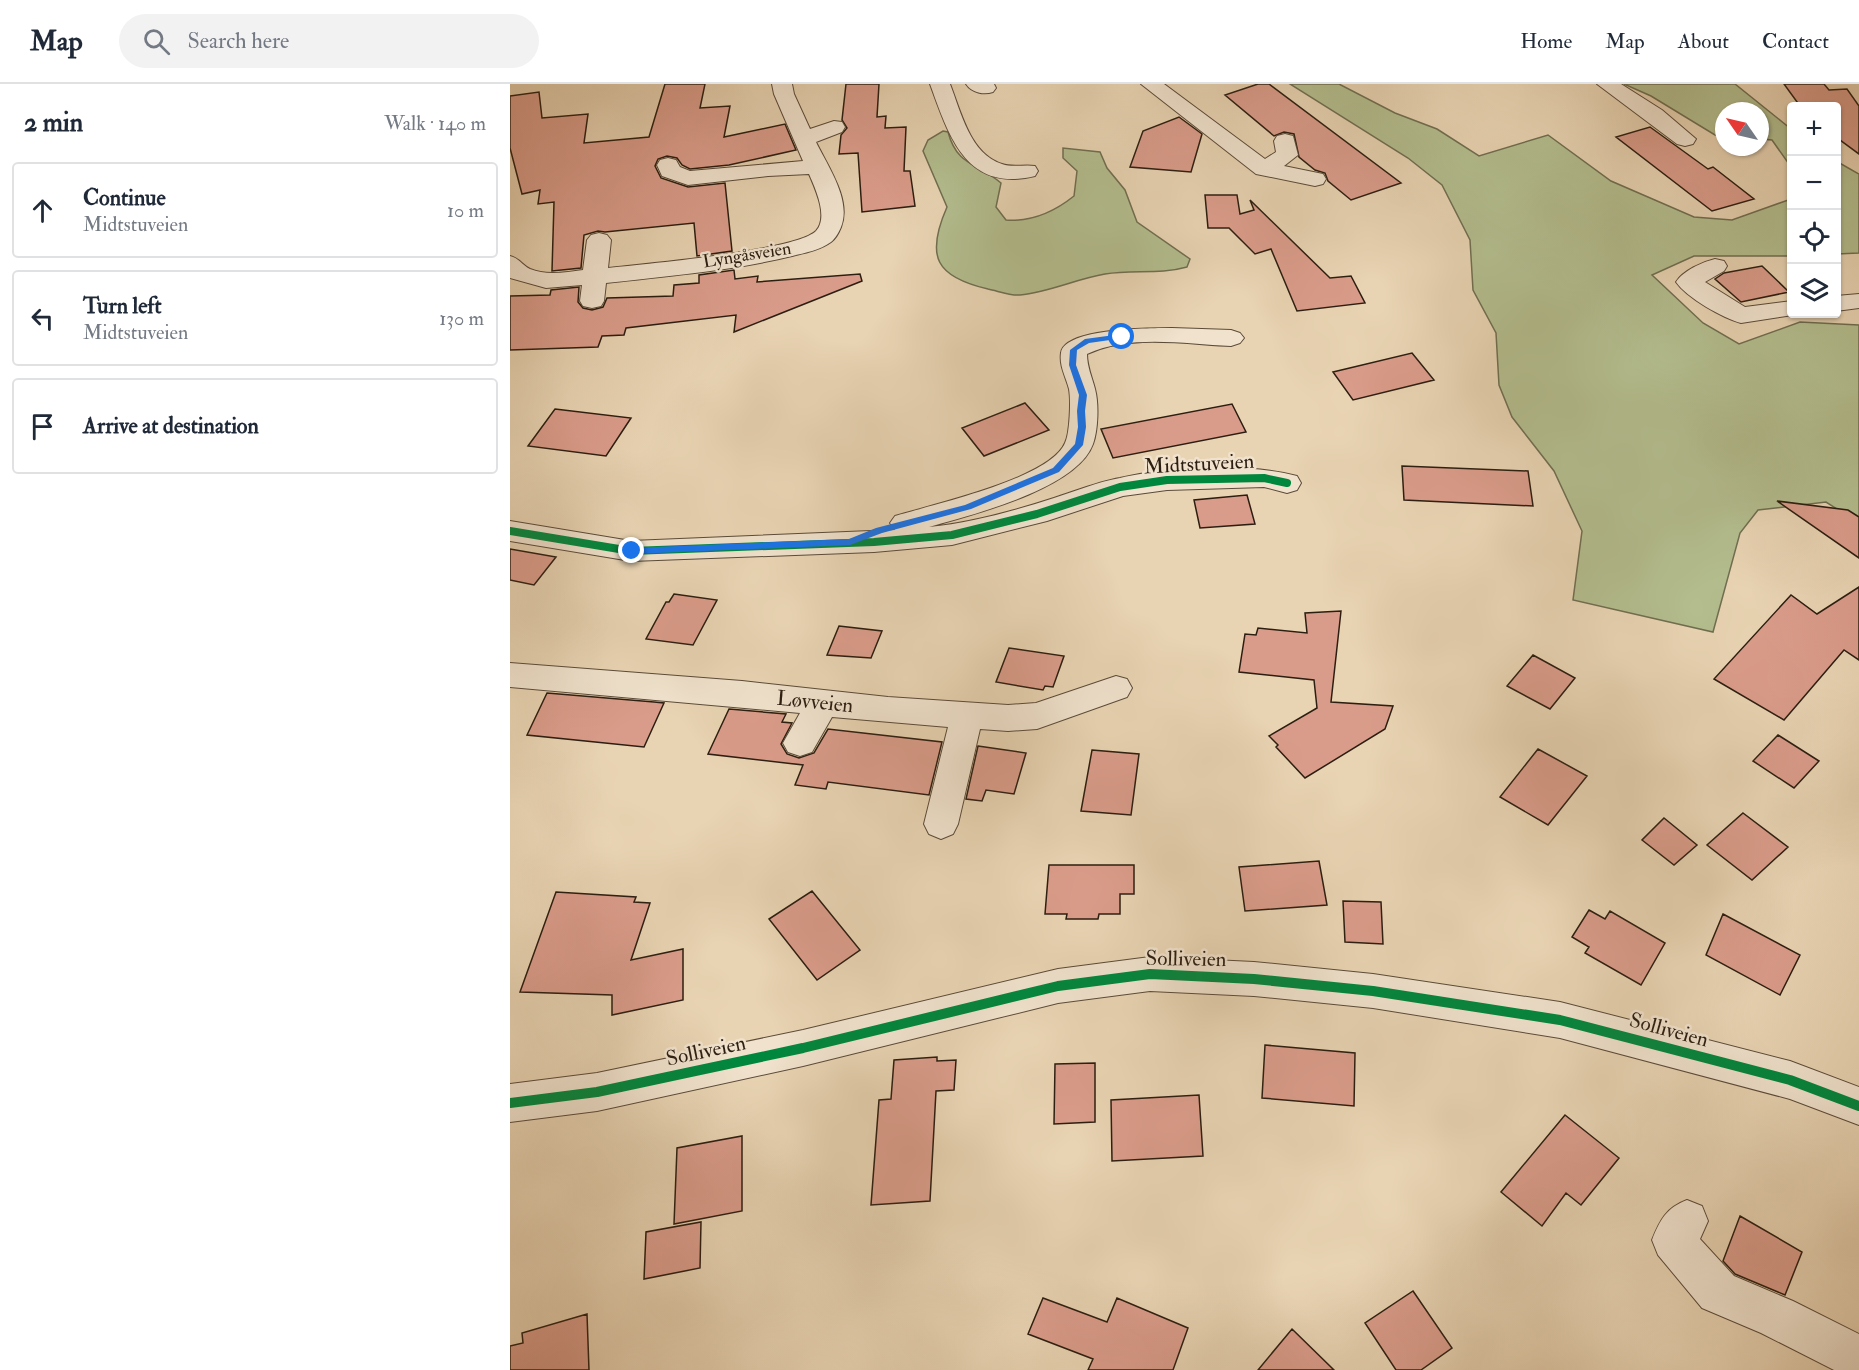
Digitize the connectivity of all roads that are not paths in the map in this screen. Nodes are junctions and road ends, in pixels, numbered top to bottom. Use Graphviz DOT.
graph roads {
  1 [pos="782,84"];
  2 [pos="940,84"];
  3 [pos="1151,84"];
  4 [pos="1607,84"];
  5 [pos="834,127"];
  6 [pos="1210,128"];
  7 [pos="804,139"];
  8 [pos="1685,140"];
  9 [pos="1284,141"];
  10 [pos="1188,142"];
  11 [pos="668,165"];
  12 [pos="816,167"];
  13 [pos="1027,171"];
  14 [pos="1265,178"];
  15 [pos="1315,178"];
  16 [pos="598,240"];
  17 [pos="1715,266"];
  18 [pos="513,275"];
  19 [pos="596,277"];
  20 [pos="592,301"];
  21 [pos="1859,302"];
  22 [pos="1841,304"];
  23 [pos="1787,309"];
  24 [pos="1231,338"];
  25 [pos="1287,483"];
  26 [pos="510,531"];
  27 [pos="850,542"];
  28 [pos="510,675"];
  29 [pos="1116,688"];
  30 [pos="823,703"];
  31 [pos="967,715"];
  32 [pos="800,743"];
  33 [pos="941,824"];
  34 [pos="510,1103"];
  35 [pos="1859,1106"];
  36 [pos="1687,1221"];
  37 [pos="1859,1360"];
  1 -- 7 [label="street, Lyngåsveien"];
  2 -- 13 [label="street"];
  3 -- 6 [label="street"];
  4 -- 8 [label="street"];
  5 -- 7 [label="street"];
  6 -- 10 [label="street"];
  6 -- 14 [label="street"];
  7 -- 12 [label="street, Lyngåsveien"];
  9 -- 14 [label="street"];
  11 -- 12 [label="street"];
  12 -- 19 [label="street, Lyngåsveien"];
  14 -- 15 [label="street"];
  16 -- 19 [label="street"];
  17 -- 23 [label="street"];
  18 -- 19 [label="street, Lyngåsveien"];
  19 -- 20 [label="street"];
  21 -- 22 [label="street"];
  24 -- 27 [label="street, Midtstuveien"];
  25 -- 27 [label="street, Midtstuveien"];
  26 -- 27 [label="street, Midtstuveien"];
  28 -- 30 [label="street, Løvveien"];
  29 -- 31 [label="street, Løvveien"];
  30 -- 31 [label="street, Løvveien"];
  30 -- 32 [label="street"];
  31 -- 33 [label="street"];
  34 -- 35 [label="street, Solliveien"];
  36 -- 37 [label="street"];
}
